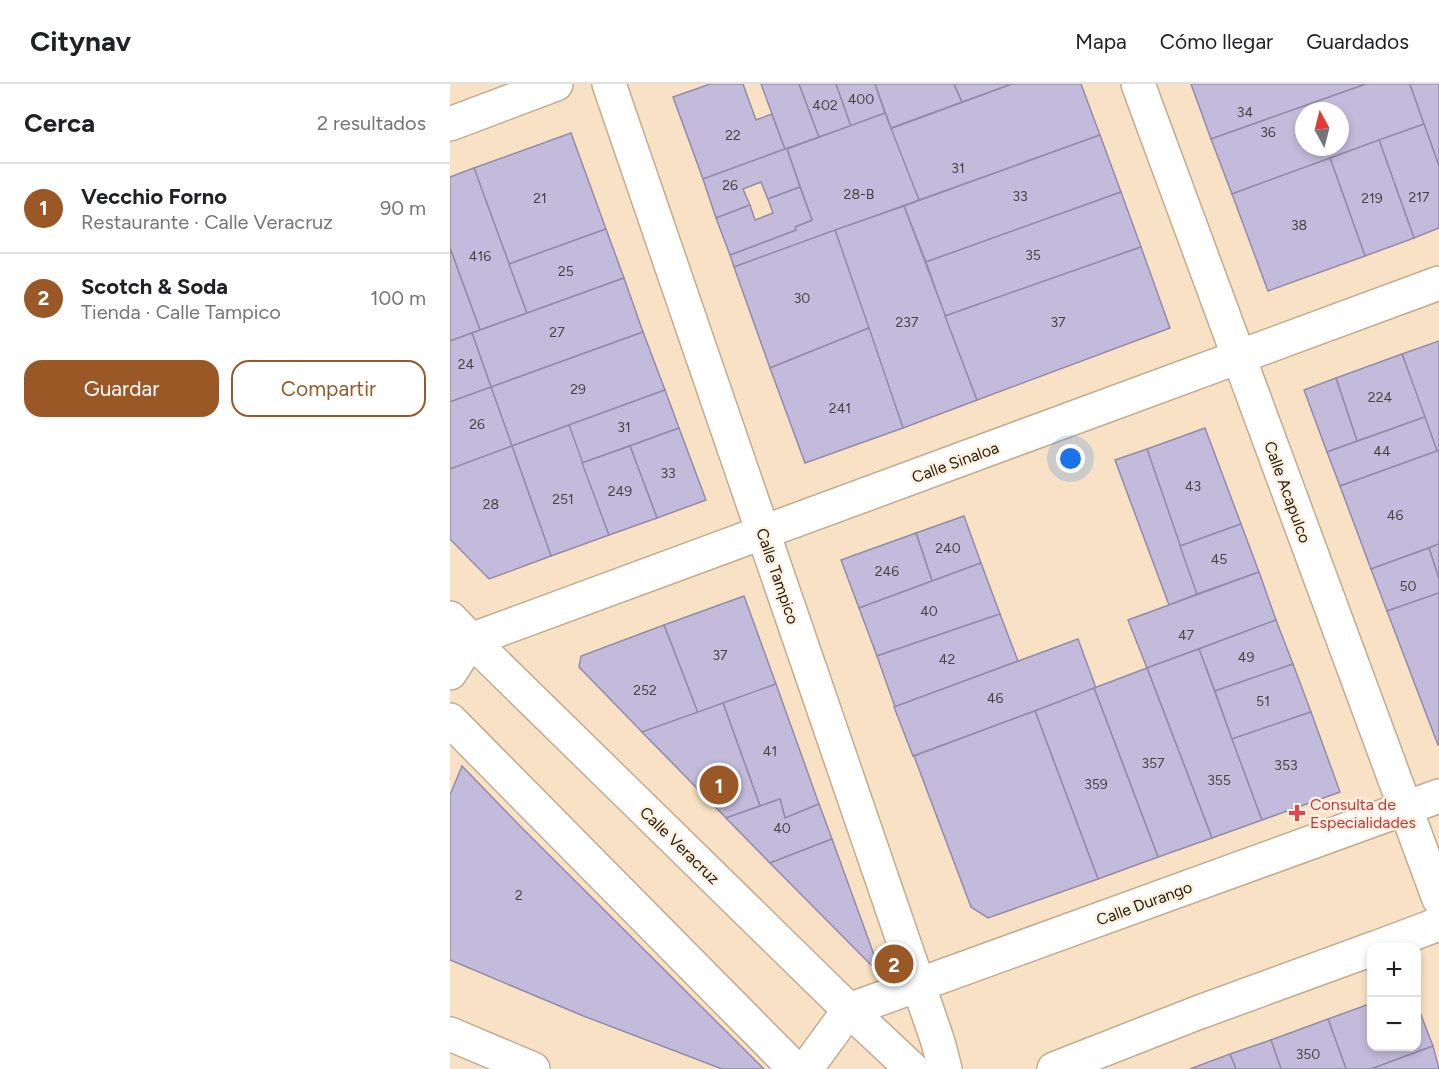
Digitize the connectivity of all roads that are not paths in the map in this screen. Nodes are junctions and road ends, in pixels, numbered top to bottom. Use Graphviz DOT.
graph roads {
  1 [pos="556,84"];
  2 [pos="609,84"];
  3 [pos="1138,84"];
  4 [pos="450,124"];
  5 [pos="1439,283"];
  6 [pos="1239,357"];
  7 [pos="763,532"];
  8 [pos="460,629"];
  9 [pos="450,673"];
  10 [pos="450,720"];
  11 [pos="1439,796"];
  12 [pos="1406,808"];
  13 [pos="1439,899"];
  14 [pos="1439,924"];
  15 [pos="1387,943"];
  16 [pos="1367,950"];
  17 [pos="919,985"];
  18 [pos="849,1010"];
  19 [pos="450,1034"];
  20 [pos="533,1069"];
  21 [pos="795,1069"];
  22 [pos="806,1069"];
  23 [pos="912,1069"];
  24 [pos="945,1069"];
  25 [pos="1054,1069"];
  1 -- 4 [label="street"];
  2 -- 7 [label="street, Calle Tampico"];
  3 -- 6 [label="street, Calle Acapulco"];
  5 -- 6 [label="street, Calle Sinaloa"];
  6 -- 7 [label="street, Calle Sinaloa"];
  6 -- 12 [label="street, Calle Acapulco"];
  7 -- 8 [label="street, Calle Sinaloa"];
  7 -- 17 [label="street, Calle Tampico"];
  8 -- 9 [label="street"];
  8 -- 18 [label="street, Calle Veracruz"];
  10 -- 21 [label="street"];
  11 -- 12 [label="street, Calle Durango"];
  12 -- 13 [label="street, Calle Acapulco"];
  12 -- 17 [label="street, Calle Durango"];
  14 -- 15 [label="street"];
  16 -- 25 [label="street"];
  17 -- 18 [label="street, Calle Durango"];
  17 -- 24 [label="street, Calle Tampico"];
  18 -- 22 [label="street"];
  18 -- 23 [label="street, Calle Veracruz"];
  19 -- 20 [label="street"];
}
